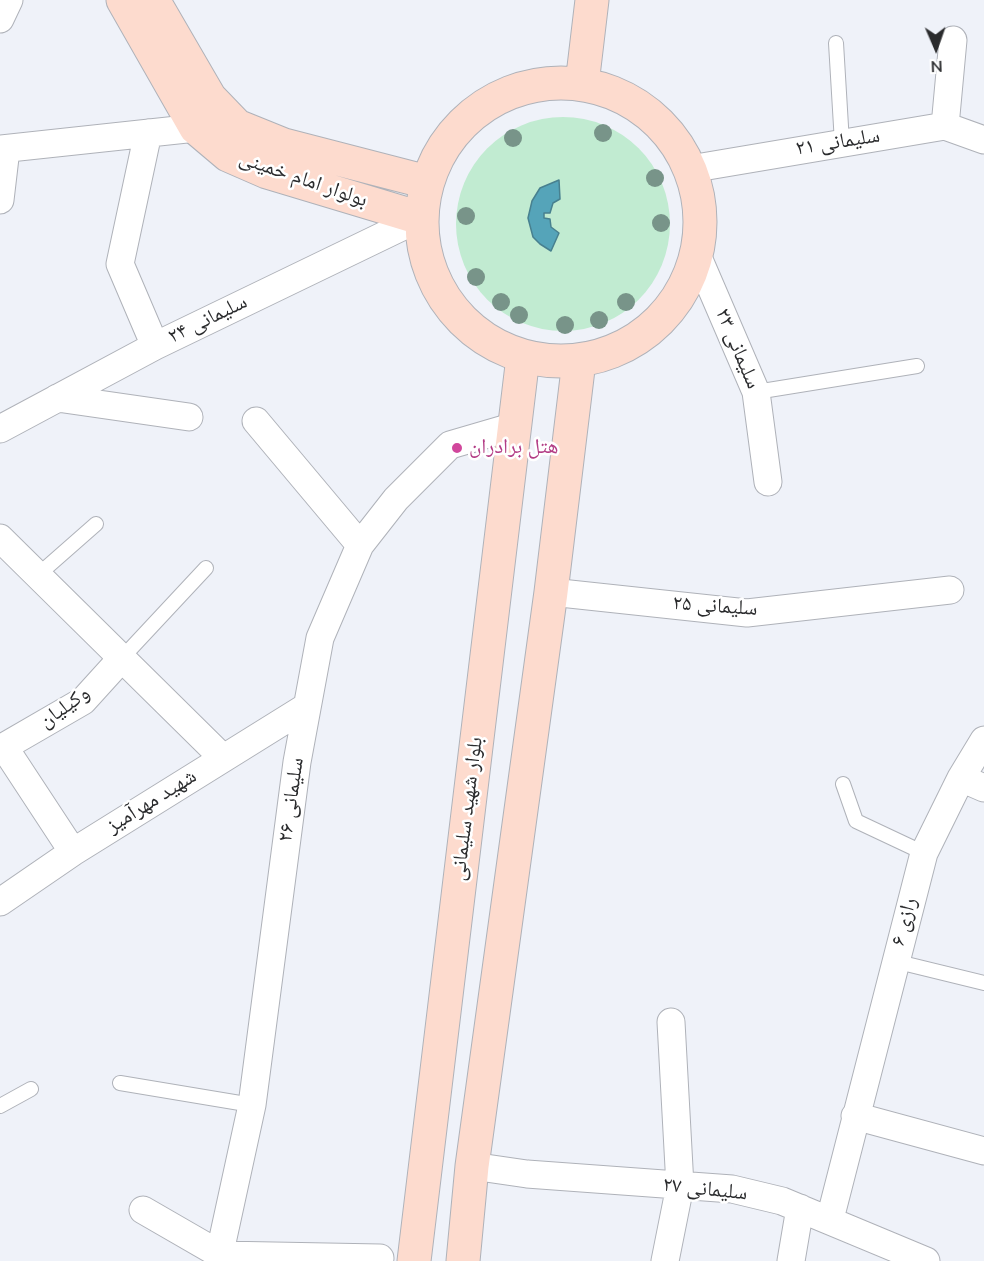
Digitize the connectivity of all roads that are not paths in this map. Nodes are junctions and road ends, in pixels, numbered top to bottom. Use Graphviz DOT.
graph roads {
  1 [pos="9,0"];
  2 [pos="123,0"];
  3 [pos="153,0"];
  4 [pos="592,0"];
  5 [pos="0,19"];
  6 [pos="953,40"];
  7 [pos="836,43"];
  8 [pos="582,84"];
  9 [pos="945,126"];
  10 [pos="196,128"];
  11 [pos="148,133"];
  12 [pos="984,140"];
  13 [pos="842,143"];
  14 [pos="3,149"];
  15 [pos="690,169"];
  16 [pos="427,182"];
  17 [pos="0,200"];
  18 [pos="420,218"];
  19 [pos="697,255"];
  20 [pos="154,346"];
  21 [pos="523,357"];
  22 [pos="579,361"];
  23 [pos="917,366"];
  24 [pos="756,392"];
  25 [pos="57,398"];
  26 [pos="189,417"];
  27 [pos="256,421"];
  28 [pos="515,426"];
  29 [pos="0,429"];
  30 [pos="768,482"];
  31 [pos="96,524"];
  32 [pos="0,538"];
  33 [pos="360,545"];
  34 [pos="206,568"];
  35 [pos="38,575"];
  36 [pos="950,590"];
  37 [pos="551,592"];
  38 [pos="122,658"];
  39 [pos="306,707"];
  40 [pos="984,740"];
  41 [pos="2,748"];
  42 [pos="223,758"];
  43 [pos="973,783"];
  44 [pos="843,784"];
  45 [pos="73,852"];
  46 [pos="924,853"];
  47 [pos="0,902"];
  48 [pos="894,961"];
  49 [pos="984,983"];
  50 [pos="671,1022"];
  51 [pos="120,1083"];
  52 [pos="31,1089"];
  53 [pos="252,1105"];
  54 [pos="0,1106"];
  55 [pos="855,1116"];
  56 [pos="984,1151"];
  57 [pos="472,1166"];
  58 [pos="680,1186"];
  59 [pos="800,1208"];
  60 [pos="143,1210"];
  61 [pos="830,1219"];
  62 [pos="220,1258"];
  63 [pos="380,1258"];
  64 [pos="414,1261"];
  65 [pos="463,1261"];
  66 [pos="665,1261"];
  67 [pos="791,1261"];
  68 [pos="926,1261"];
  1 -- 5 [label="street"];
  2 -- 10 [label="main road, بولوار امام خمینی"];
  3 -- 16 [label="main road, بولوار امام خمینی"];
  4 -- 8 [label="main road"];
  6 -- 9 [label="street"];
  7 -- 13 [label="lane"];
  8 -- 15 [label="main road"];
  8 -- 16 [label="main road"];
  9 -- 12 [label="street, سلیمانی ۲۱"];
  9 -- 13 [label="street, سلیمانی ۲۱"];
  10 -- 11 [label="street"];
  10 -- 18 [label="main road, بولوار امام خمینی"];
  11 -- 14 [label="street"];
  11 -- 20 [label="street"];
  13 -- 15 [label="street, سلیمانی ۲۱"];
  14 -- 17 [label="street"];
  15 -- 19 [label="main road"];
  16 -- 18 [label="main road"];
  18 -- 20 [label="street, سلیمانی ۲۴"];
  18 -- 21 [label="main road"];
  19 -- 22 [label="main road"];
  19 -- 24 [label="street, سلیمانی ۲۳"];
  20 -- 25 [label="street, سلیمانی ۲۴"];
  21 -- 22 [label="main road"];
  21 -- 28 [label="main road, بلوار شهید سلیمانی"];
  22 -- 37 [label="main road"];
  23 -- 24 [label="lane"];
  24 -- 30 [label="street, سلیمانی ۲۳"];
  25 -- 26 [label="street"];
  25 -- 29 [label="street, سلیمانی ۲۴"];
  27 -- 33 [label="street"];
  28 -- 33 [label="street, سلیمانی ۲۶"];
  28 -- 64 [label="main road, بلوار شهید سلیمانی"];
  31 -- 35 [label="lane"];
  32 -- 35 [label="street"];
  33 -- 39 [label="street, سلیمانی ۲۶"];
  34 -- 38 [label="lane"];
  35 -- 38 [label="street"];
  36 -- 37 [label="street, سلیمانی ۲۵"];
  37 -- 57 [label="main road"];
  38 -- 41 [label="street, وکیلیان"];
  38 -- 42 [label="street"];
  39 -- 42 [label="street, شهید مهرآمیز"];
  39 -- 53 [label="street, سلیمانی ۲۶"];
  40 -- 43 [label="street, رازی ۶"];
  41 -- 45 [label="street"];
  42 -- 45 [label="street, شهید مهرآمیز"];
  43 -- 46 [label="street, رازی ۶"];
  44 -- 46 [label="lane"];
  45 -- 47 [label="street, شهید مهرآمیز"];
  46 -- 48 [label="street, رازی ۶"];
  48 -- 49 [label="lane"];
  48 -- 55 [label="street, رازی ۶"];
  50 -- 58 [label="street"];
  51 -- 53 [label="lane"];
  52 -- 54 [label="lane"];
  53 -- 62 [label="street, سلیمانی ۲۶"];
  55 -- 56 [label="street"];
  55 -- 61 [label="street, رازی ۶"];
  57 -- 58 [label="street, سلیمانی ۲۷"];
  57 -- 65 [label="main road"];
  58 -- 59 [label="street, سلیمانی ۲۷"];
  58 -- 66 [label="street"];
  59 -- 61 [label="street, سلیمانی ۲۷"];
  59 -- 67 [label="street"];
  60 -- 62 [label="street"];
  61 -- 68 [label="street, سلیمانی ۲۷"];
  62 -- 63 [label="street"];
}
